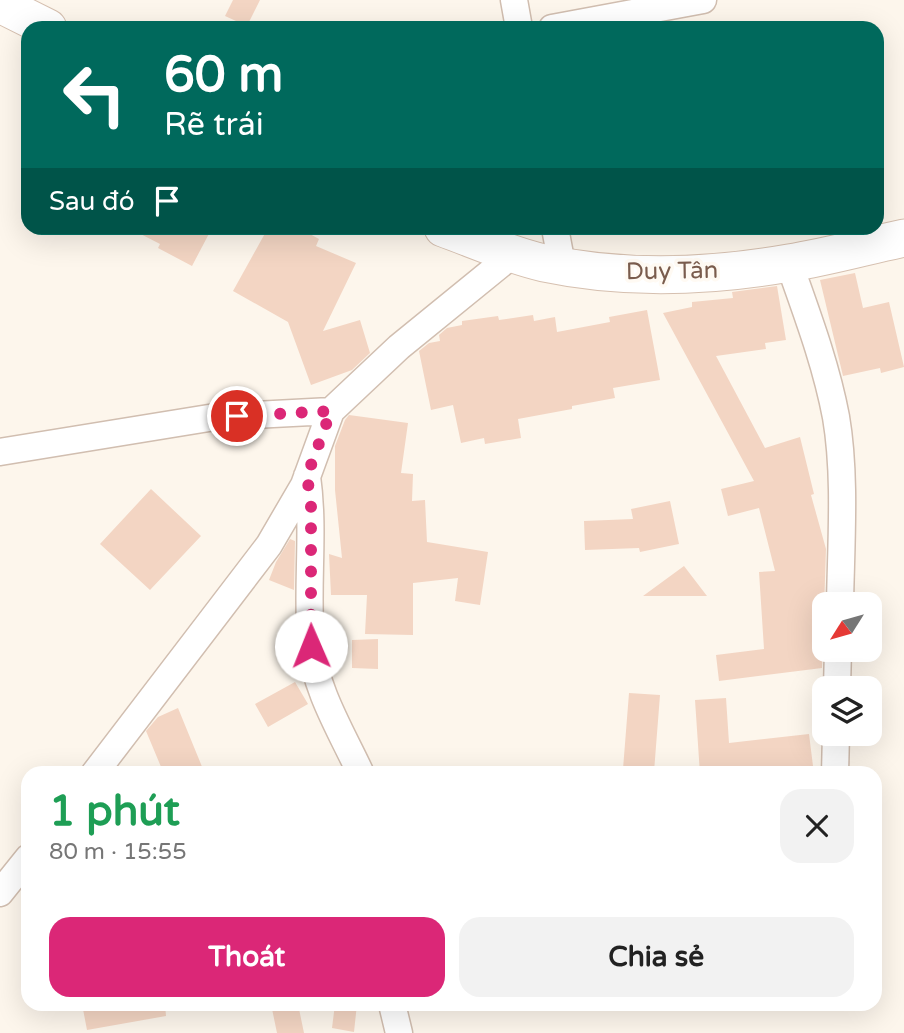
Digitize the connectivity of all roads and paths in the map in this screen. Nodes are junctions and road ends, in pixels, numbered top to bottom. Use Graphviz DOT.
graph roads {
  1 [pos="514,0"];
  2 [pos="703,0"];
  3 [pos="0,5"];
  4 [pos="33,21"];
  5 [pos="518,21"];
  6 [pos="590,21"];
  7 [pos="462,235"];
  8 [pos="556,235"];
  9 [pos="904,238"];
  10 [pos="512,254"];
  11 [pos="789,263"];
  12 [pos="562,265"];
  13 [pos="331,411"];
  14 [pos="0,452"];
  15 [pos="307,476"];
  16 [pos="840,592"];
  17 [pos="836,746"];
  18 [pos="100,766"];
  19 [pos="357,766"];
  20 [pos="835,766"];
  21 [pos="21,867"];
  22 [pos="0,893"];
  23 [pos="394,1011"];
  24 [pos="399,1033"];
  1 -- 5 [label="street"];
  2 -- 6 [label="street"];
  3 -- 4 [label="street"];
  7 -- 10 [label="street, Duy Tân"];
  8 -- 12 [label="street"];
  9 -- 11 [label="street, Duy Tân"];
  10 -- 12 [label="street, Duy Tân"];
  10 -- 13 [label="street"];
  11 -- 12 [label="street, Duy Tân"];
  11 -- 16 [label="street"];
  13 -- 14 [label="street"];
  13 -- 15 [label="street"];
  15 -- 18 [label="street"];
  15 -- 19 [label="street"];
  17 -- 20 [label="street"];
  21 -- 22 [label="street"];
  23 -- 24 [label="street"];
}
